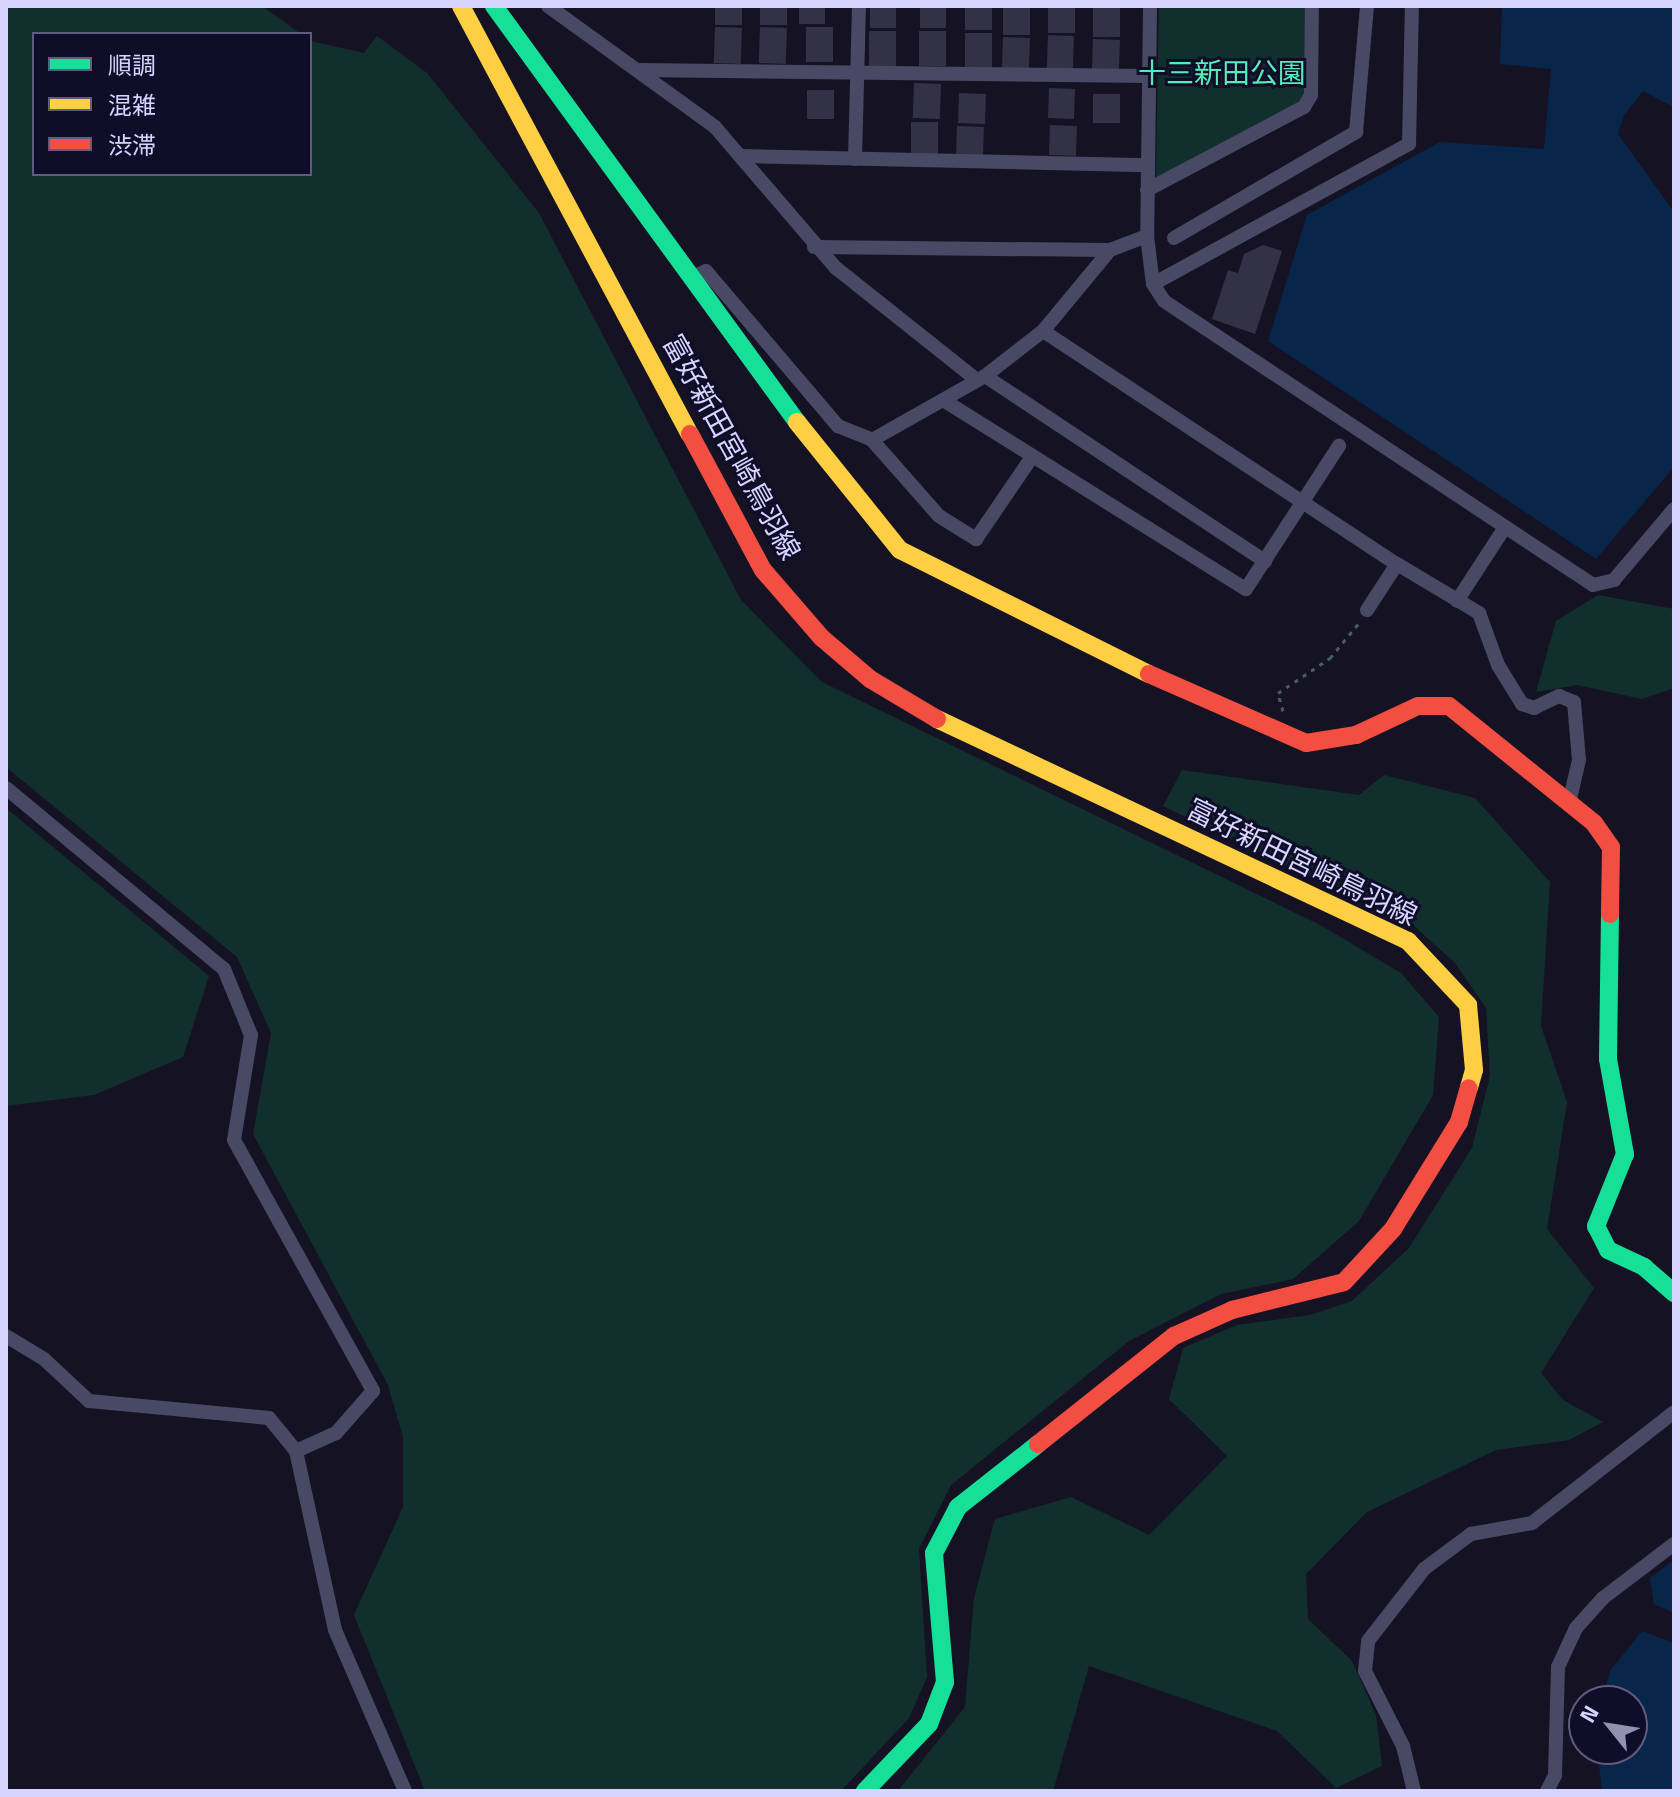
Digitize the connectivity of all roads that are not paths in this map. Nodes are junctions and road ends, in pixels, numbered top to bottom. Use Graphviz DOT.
graph roads {
  1 [pos="461,6"];
  2 [pos="494,6"];
  3 [pos="548,6"];
  4 [pos="859,6"];
  5 [pos="1150,6"];
  6 [pos="1312,6"];
  7 [pos="1367,6"];
  8 [pos="1412,6"];
  9 [pos="638,70"];
  10 [pos="857,70"];
  11 [pos="1149,76"];
  12 [pos="742,156"];
  13 [pos="855,159"];
  14 [pos="1147,165"];
  15 [pos="1147,190"];
  16 [pos="1147,236"];
  17 [pos="1174,238"];
  18 [pos="814,247"];
  19 [pos="1110,250"];
  20 [pos="693,277"];
  21 [pos="1153,284"];
  22 [pos="1043,331"];
  23 [pos="981,378"];
  24 [pos="943,400"];
  25 [pos="872,440"];
  26 [pos="1339,446"];
  27 [pos="1032,457"];
  28 [pos="1303,501"];
  29 [pos="1674,509"];
  30 [pos="1505,527"];
  31 [pos="1265,561"];
  32 [pos="1397,564"];
  33 [pos="1457,601"];
  34 [pos="1367,610"];
  35 [pos="6,788"];
  36 [pos="1569,803"];
  37 [pos="1674,1293"];
  38 [pos="6,1336"];
  39 [pos="1674,1412"];
  40 [pos="296,1451"];
  41 [pos="1674,1544"];
  42 [pos="405,1791"];
  43 [pos="865,1791"];
  44 [pos="1414,1791"];
  45 [pos="1547,1791"];
  1 -- 43 [label="main road, 富好新田宮崎鳥羽線"];
  2 -- 20 [label="main road"];
  3 -- 9 [label="street"];
  4 -- 10 [label="street"];
  5 -- 11 [label="street"];
  6 -- 15 [label="street"];
  7 -- 17 [label="street"];
  8 -- 21 [label="street"];
  9 -- 10 [label="street"];
  9 -- 12 [label="street"];
  10 -- 11 [label="street"];
  10 -- 13 [label="street"];
  11 -- 14 [label="street"];
  12 -- 13 [label="street"];
  12 -- 18 [label="street"];
  13 -- 14 [label="street"];
  14 -- 15 [label="street"];
  15 -- 16 [label="street"];
  16 -- 19 [label="street"];
  16 -- 21 [label="street"];
  18 -- 19 [label="street"];
  18 -- 23 [label="street"];
  19 -- 22 [label="street"];
  20 -- 25 [label="street"];
  20 -- 36 [label="main road"];
  21 -- 30 [label="street"];
  22 -- 23 [label="street"];
  22 -- 28 [label="street"];
  23 -- 24 [label="street"];
  23 -- 31 [label="street"];
  24 -- 25 [label="street"];
  24 -- 27 [label="street"];
  25 -- 27 [label="street"];
  26 -- 28 [label="street"];
  27 -- 31 [label="street"];
  28 -- 31 [label="street"];
  28 -- 32 [label="street"];
  29 -- 30 [label="street"];
  30 -- 33 [label="street"];
  32 -- 33 [label="street"];
  32 -- 34 [label="street"];
  33 -- 36 [label="street"];
  35 -- 40 [label="street"];
  36 -- 37 [label="main road"];
  38 -- 40 [label="street"];
  39 -- 44 [label="street"];
  40 -- 42 [label="street"];
  41 -- 45 [label="street"];
}
